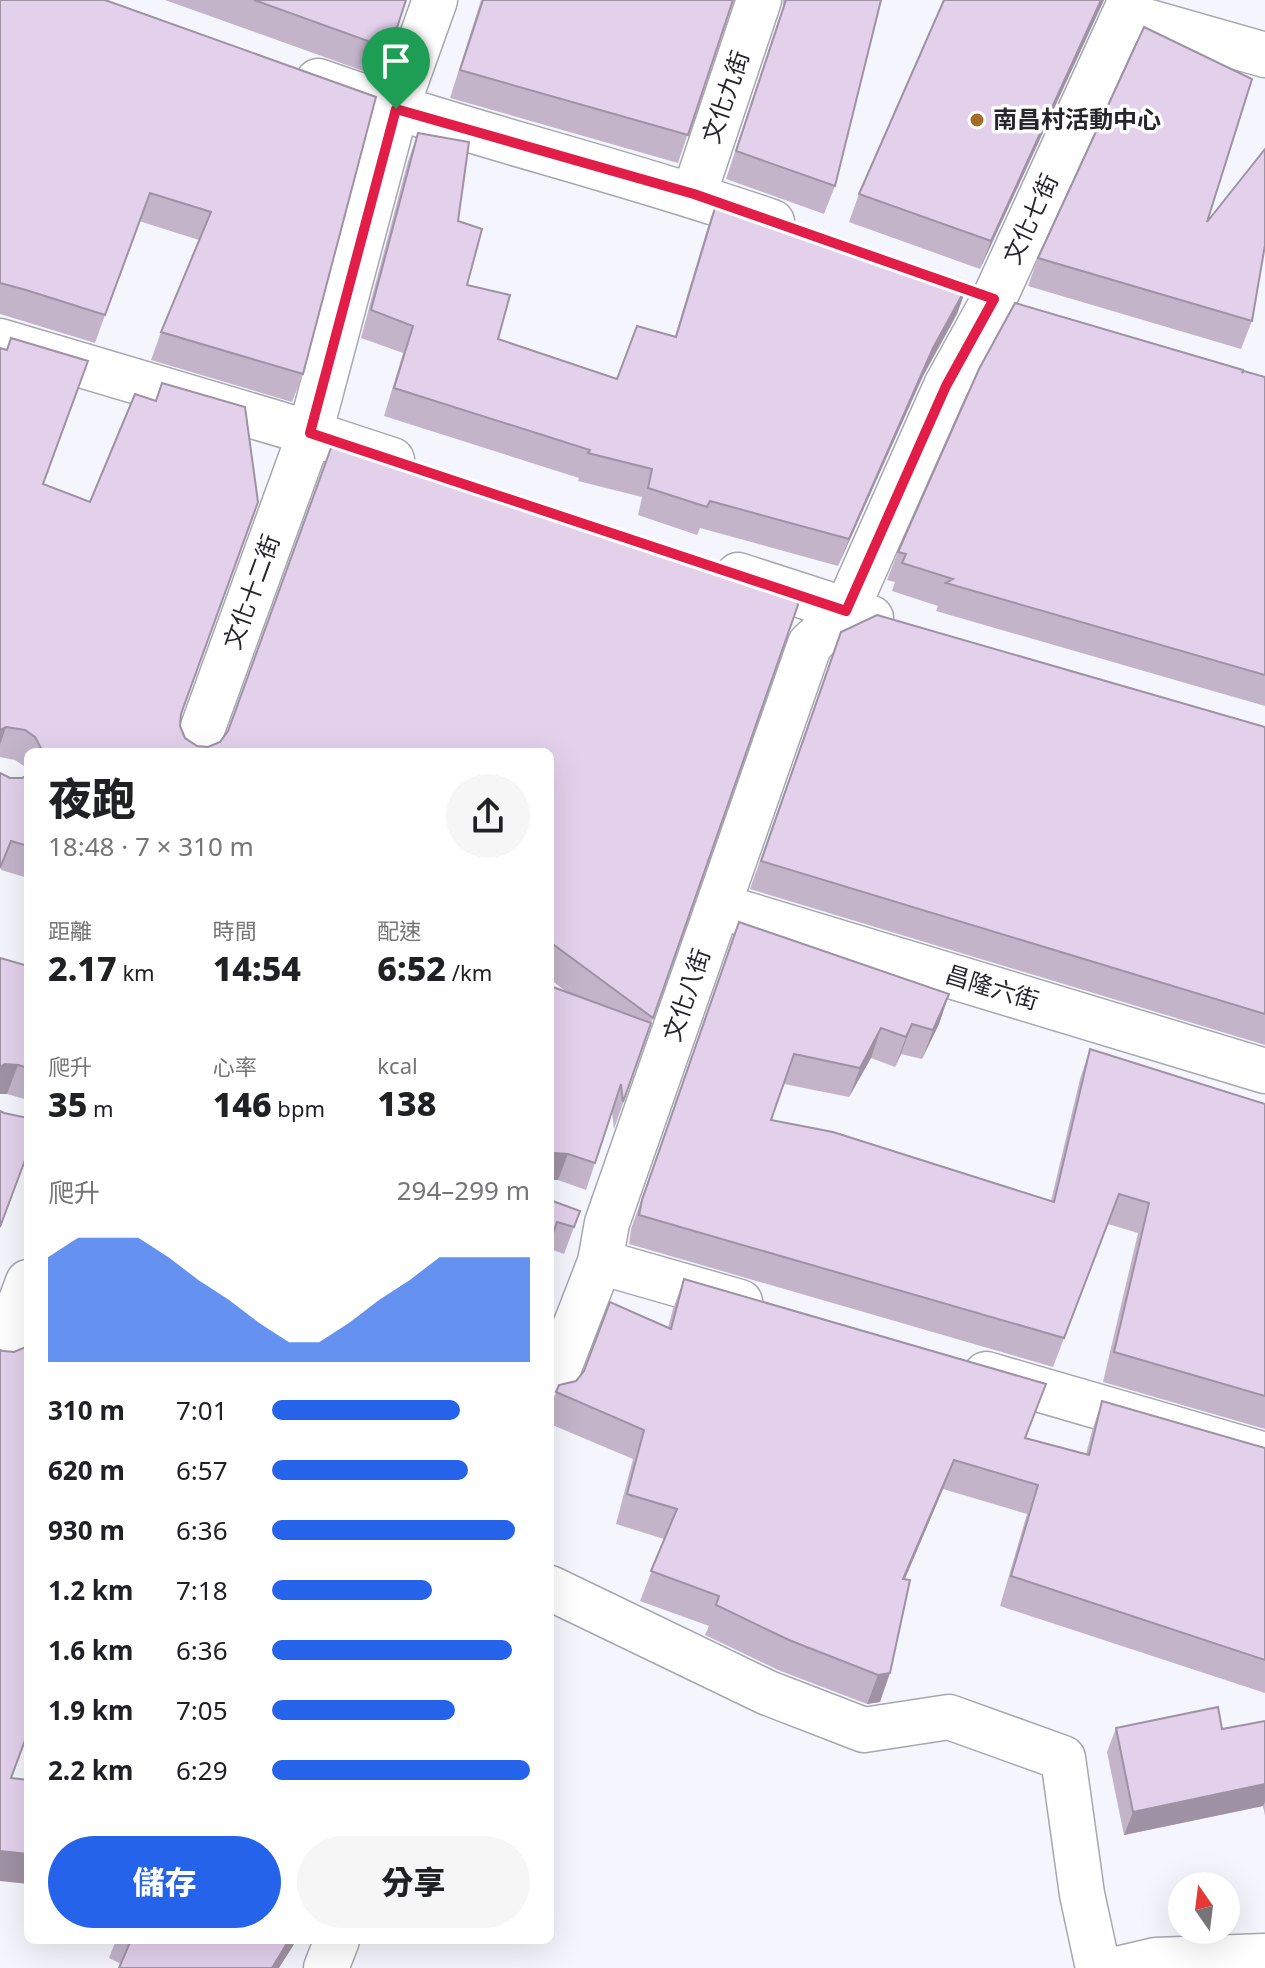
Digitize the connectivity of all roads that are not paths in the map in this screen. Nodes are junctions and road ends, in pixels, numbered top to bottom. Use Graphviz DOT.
graph roads {
  1 [pos="435,0"];
  2 [pos="759,0"];
  3 [pos="1128,7"];
  4 [pos="1265,55"];
  5 [pos="279,67"];
  6 [pos="396,109"];
  7 [pos="694,194"];
  8 [pos="814,236"];
  9 [pos="949,283"];
  10 [pos="1012,306"];
  11 [pos="0,341"];
  12 [pos="310,433"];
  13 [pos="429,472"];
  14 [pos="697,561"];
  15 [pos="846,611"];
  16 [pos="906,628"];
  17 [pos="195,748"];
  18 [pos="719,906"];
  19 [pos="1265,1071"];
  20 [pos="564,1209"];
  21 [pos="603,1242"];
  22 [pos="24,1293"];
  23 [pos="781,1315"];
  24 [pos="0,1357"];
  25 [pos="947,1363"];
  26 [pos="554,1380"];
  27 [pos="1265,1455"];
  28 [pos="554,1590"];
  29 [pos="335,1944"];
  30 [pos="1265,1956"];
  31 [pos="326,1968"];
  32 [pos="1098,1968"];
  33 [pos="1122,1968"];
  1 -- 6 [label="street, 文化十二街"];
  2 -- 7 [label="street, 文化九街"];
  3 -- 4 [label="street"];
  3 -- 10 [label="street, 文化七街"];
  5 -- 6 [label="street"];
  6 -- 7 [label="street"];
  6 -- 12 [label="street, 文化十二街"];
  7 -- 8 [label="street"];
  9 -- 10 [label="street"];
  10 -- 15 [label="street, 文化七街"];
  11 -- 12 [label="street"];
  12 -- 13 [label="street"];
  12 -- 17 [label="street, 文化十二街"];
  14 -- 15 [label="street"];
  15 -- 16 [label="street"];
  15 -- 18 [label="street, 文化八街"];
  18 -- 19 [label="street, 昌隆六街"];
  18 -- 21 [label="street, 文化八街"];
  20 -- 21 [label="street"];
  21 -- 23 [label="street"];
  21 -- 26 [label="street, 文化八街"];
  22 -- 24 [label="street"];
  25 -- 27 [label="street"];
  28 -- 32 [label="street"];
  29 -- 31 [label="street"];
  30 -- 33 [label="street"];
}
